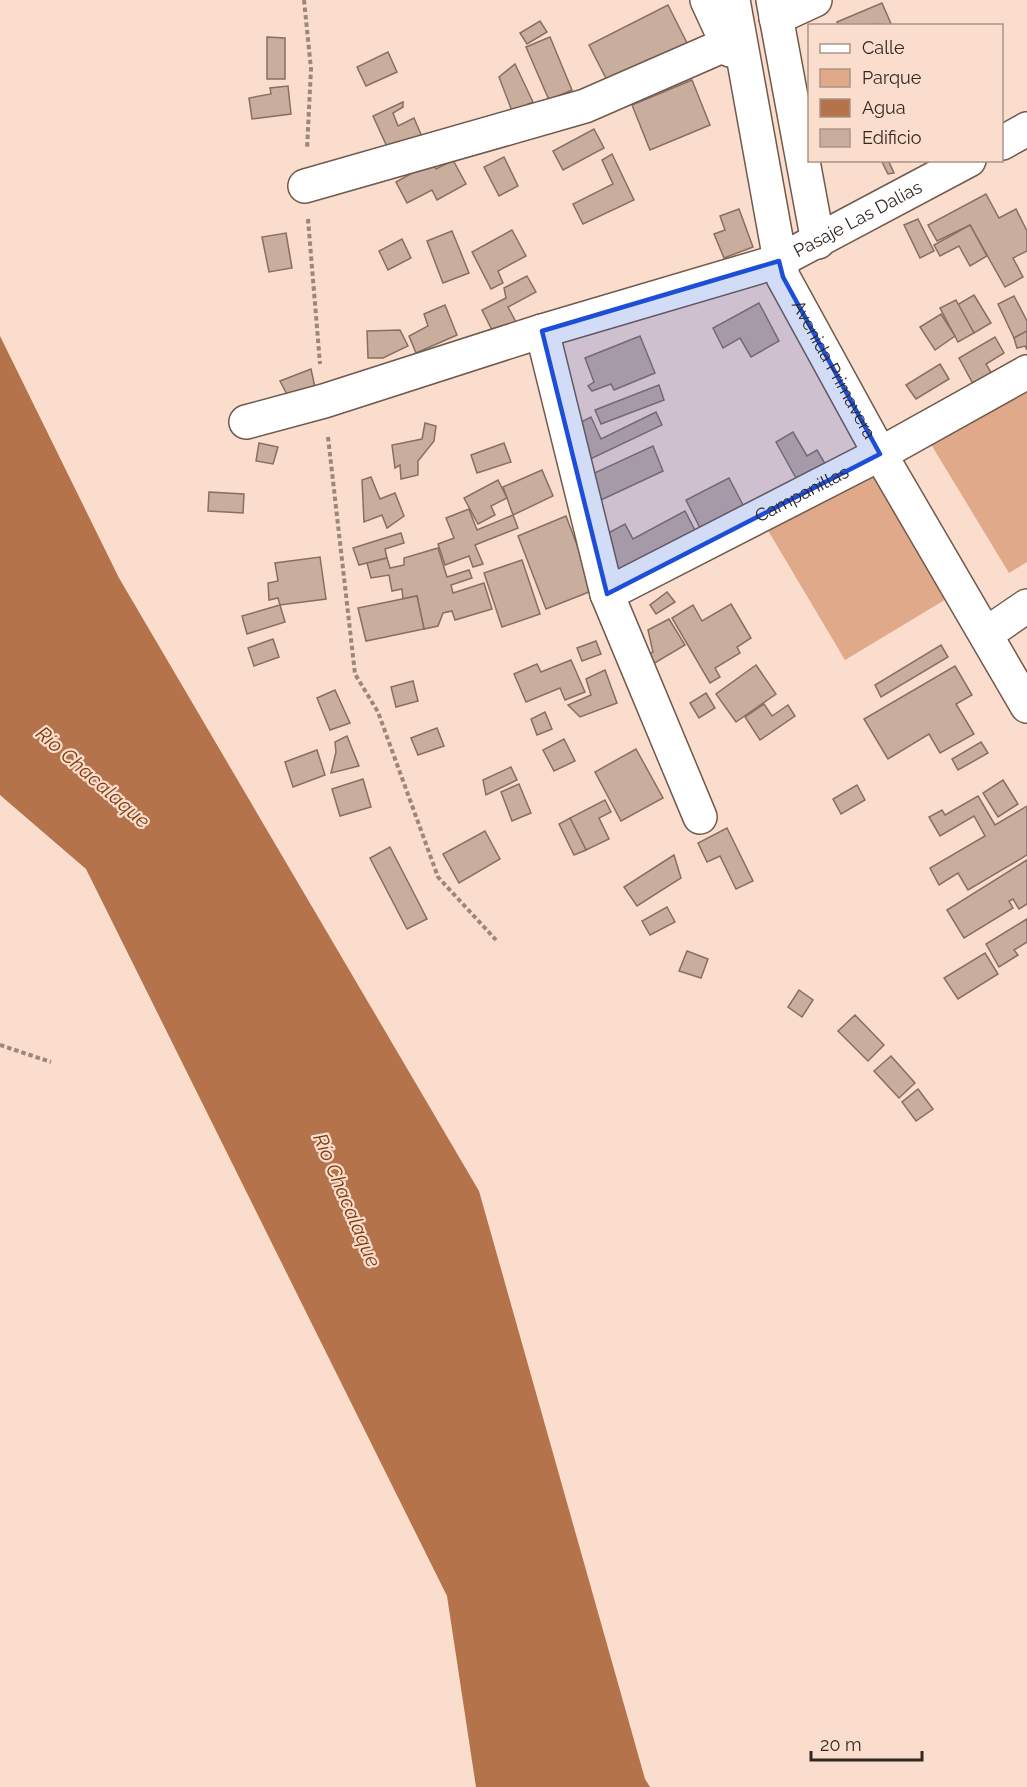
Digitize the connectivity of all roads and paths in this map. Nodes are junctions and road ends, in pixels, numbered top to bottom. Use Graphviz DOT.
graph roads {
  1 [pos="304,0"];
  2 [pos="707,0"];
  3 [pos="733,0"];
  4 [pos="815,0"];
  5 [pos="775,9"];
  6 [pos="727,44"];
  7 [pos="748,87"];
  8 [pos="1027,129"];
  9 [pos="1003,142"];
  10 [pos="965,162"];
  11 [pos="305,186"];
  12 [pos="818,242"];
  13 [pos="779,261"];
  14 [pos="542,331"];
  15 [pos="1027,372"];
  16 [pos="324,401"];
  17 [pos="246,422"];
  18 [pos="880,454"];
  19 [pos="607,594"];
  20 [pos="1027,606"];
  21 [pos="986,634"];
  22 [pos="1027,706"];
  23 [pos="700,817"];
  24 [pos="496,940"];
  25 [pos="0,1045"];
  26 [pos="51,1062"];
  1 -- 11 [label="path"];
  2 -- 6 [label="street"];
  3 -- 7 [label="street, Avenida Primavera"];
  4 -- 5 [label="street"];
  5 -- 12 [label="street"];
  6 -- 7 [label="street"];
  6 -- 11 [label="street"];
  7 -- 13 [label="street, Avenida Primavera"];
  8 -- 9 [label="street"];
  10 -- 12 [label="street, Pasaje Las Dalias"];
  11 -- 16 [label="path"];
  12 -- 13 [label="street, Pasaje Las Dalias"];
  13 -- 14 [label="street, Pasaje Las Dalias"];
  13 -- 18 [label="street, Avenida Primavera"];
  14 -- 16 [label="street, Pasaje Las Dalias"];
  14 -- 19 [label="street"];
  15 -- 18 [label="street, Campanillas"];
  16 -- 17 [label="street, Pasaje Las Dalias"];
  16 -- 24 [label="path"];
  18 -- 19 [label="street, Campanillas"];
  18 -- 21 [label="street, Avenida Primavera"];
  19 -- 23 [label="street"];
  20 -- 21 [label="street"];
  21 -- 22 [label="street, Avenida Primavera"];
  25 -- 26 [label="path"];
}
